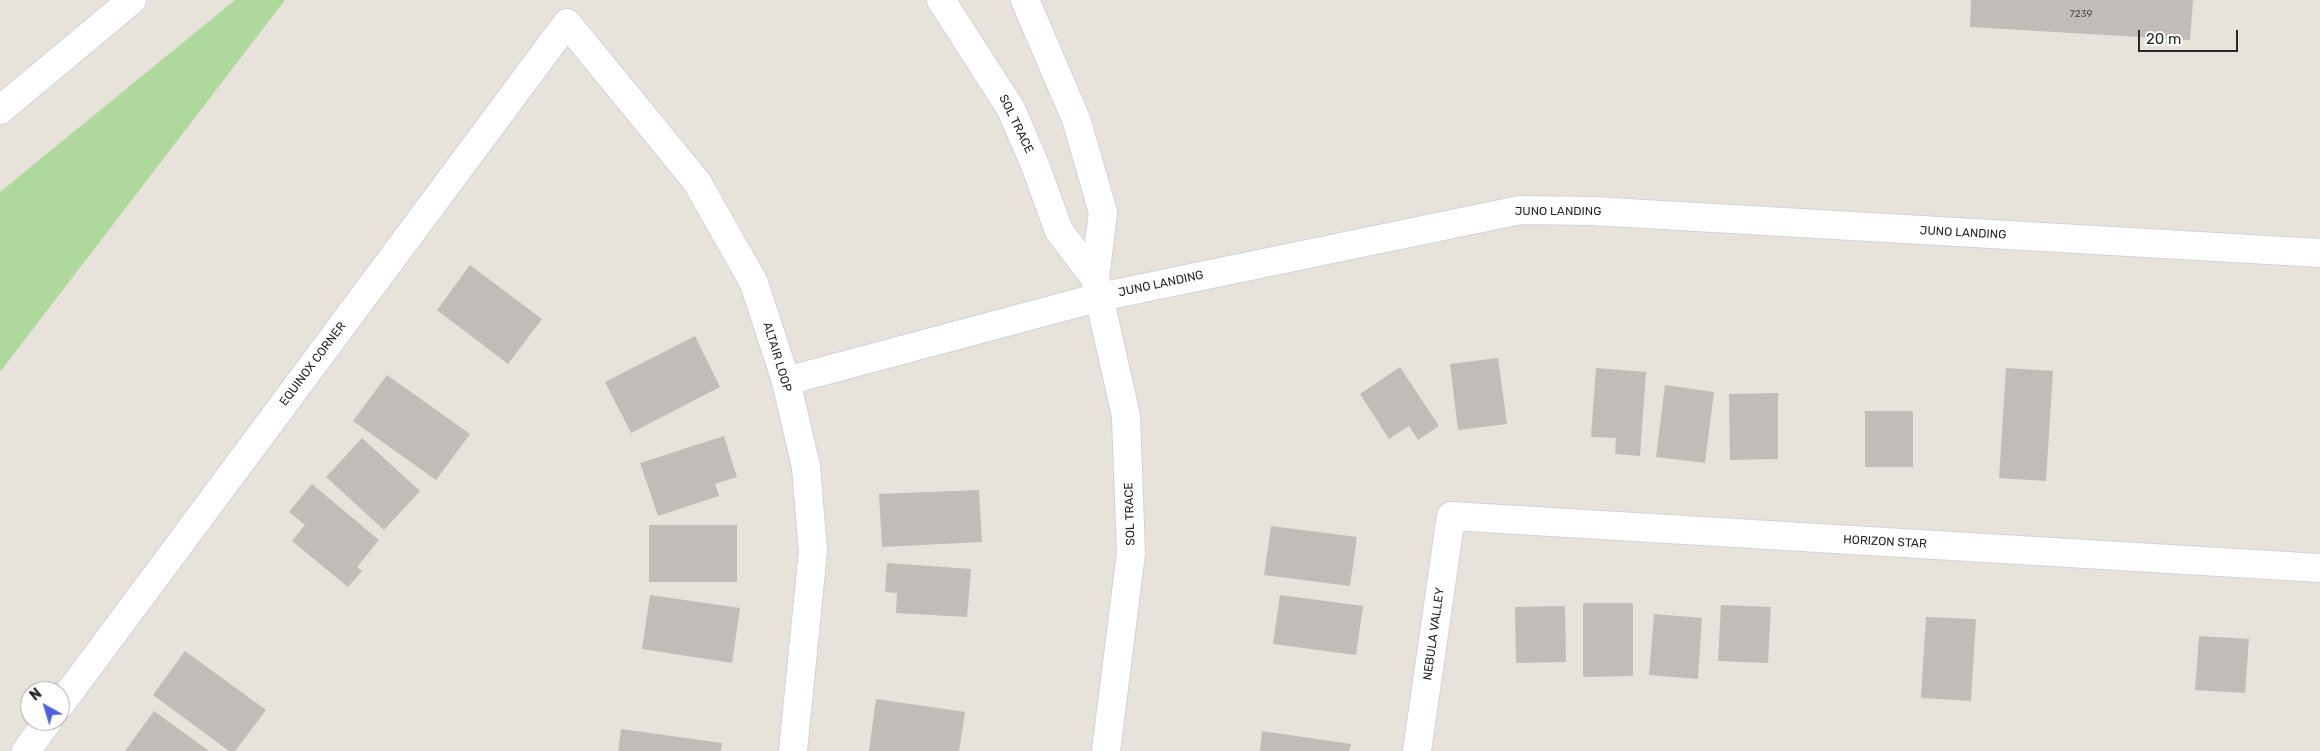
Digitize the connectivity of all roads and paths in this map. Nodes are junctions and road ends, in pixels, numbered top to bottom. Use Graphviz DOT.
graph roads {
  1 [pos="132,0"];
  2 [pos="941,0"];
  3 [pos="1025,0"];
  4 [pos="567,24"];
  5 [pos="0,110"];
  6 [pos="2320,253"];
  7 [pos="1098,288"];
  8 [pos="786,381"];
  9 [pos="1451,516"];
  10 [pos="2320,568"];
  11 [pos="70,692"];
  12 [pos="41,731"];
  13 [pos="26,751"];
  14 [pos="793,751"];
  15 [pos="1106,751"];
  16 [pos="1417,751"];
  1 -- 5 [label="street"];
  2 -- 7 [label="street, SOL TRACE"];
  3 -- 7 [label="street, SOL TRACE"];
  4 -- 8 [label="street, ALTAIR LOOP"];
  4 -- 11 [label="street, EQUINOX CORNER"];
  6 -- 7 [label="street, JUNO LANDING"];
  7 -- 8 [label="street, JUNO LANDING"];
  7 -- 15 [label="street, SOL TRACE"];
  8 -- 14 [label="street, ALTAIR LOOP"];
  9 -- 10 [label="street, HORIZON STAR"];
  9 -- 16 [label="street, NEBULA VALLEY"];
  12 -- 13 [label="street"];
}
